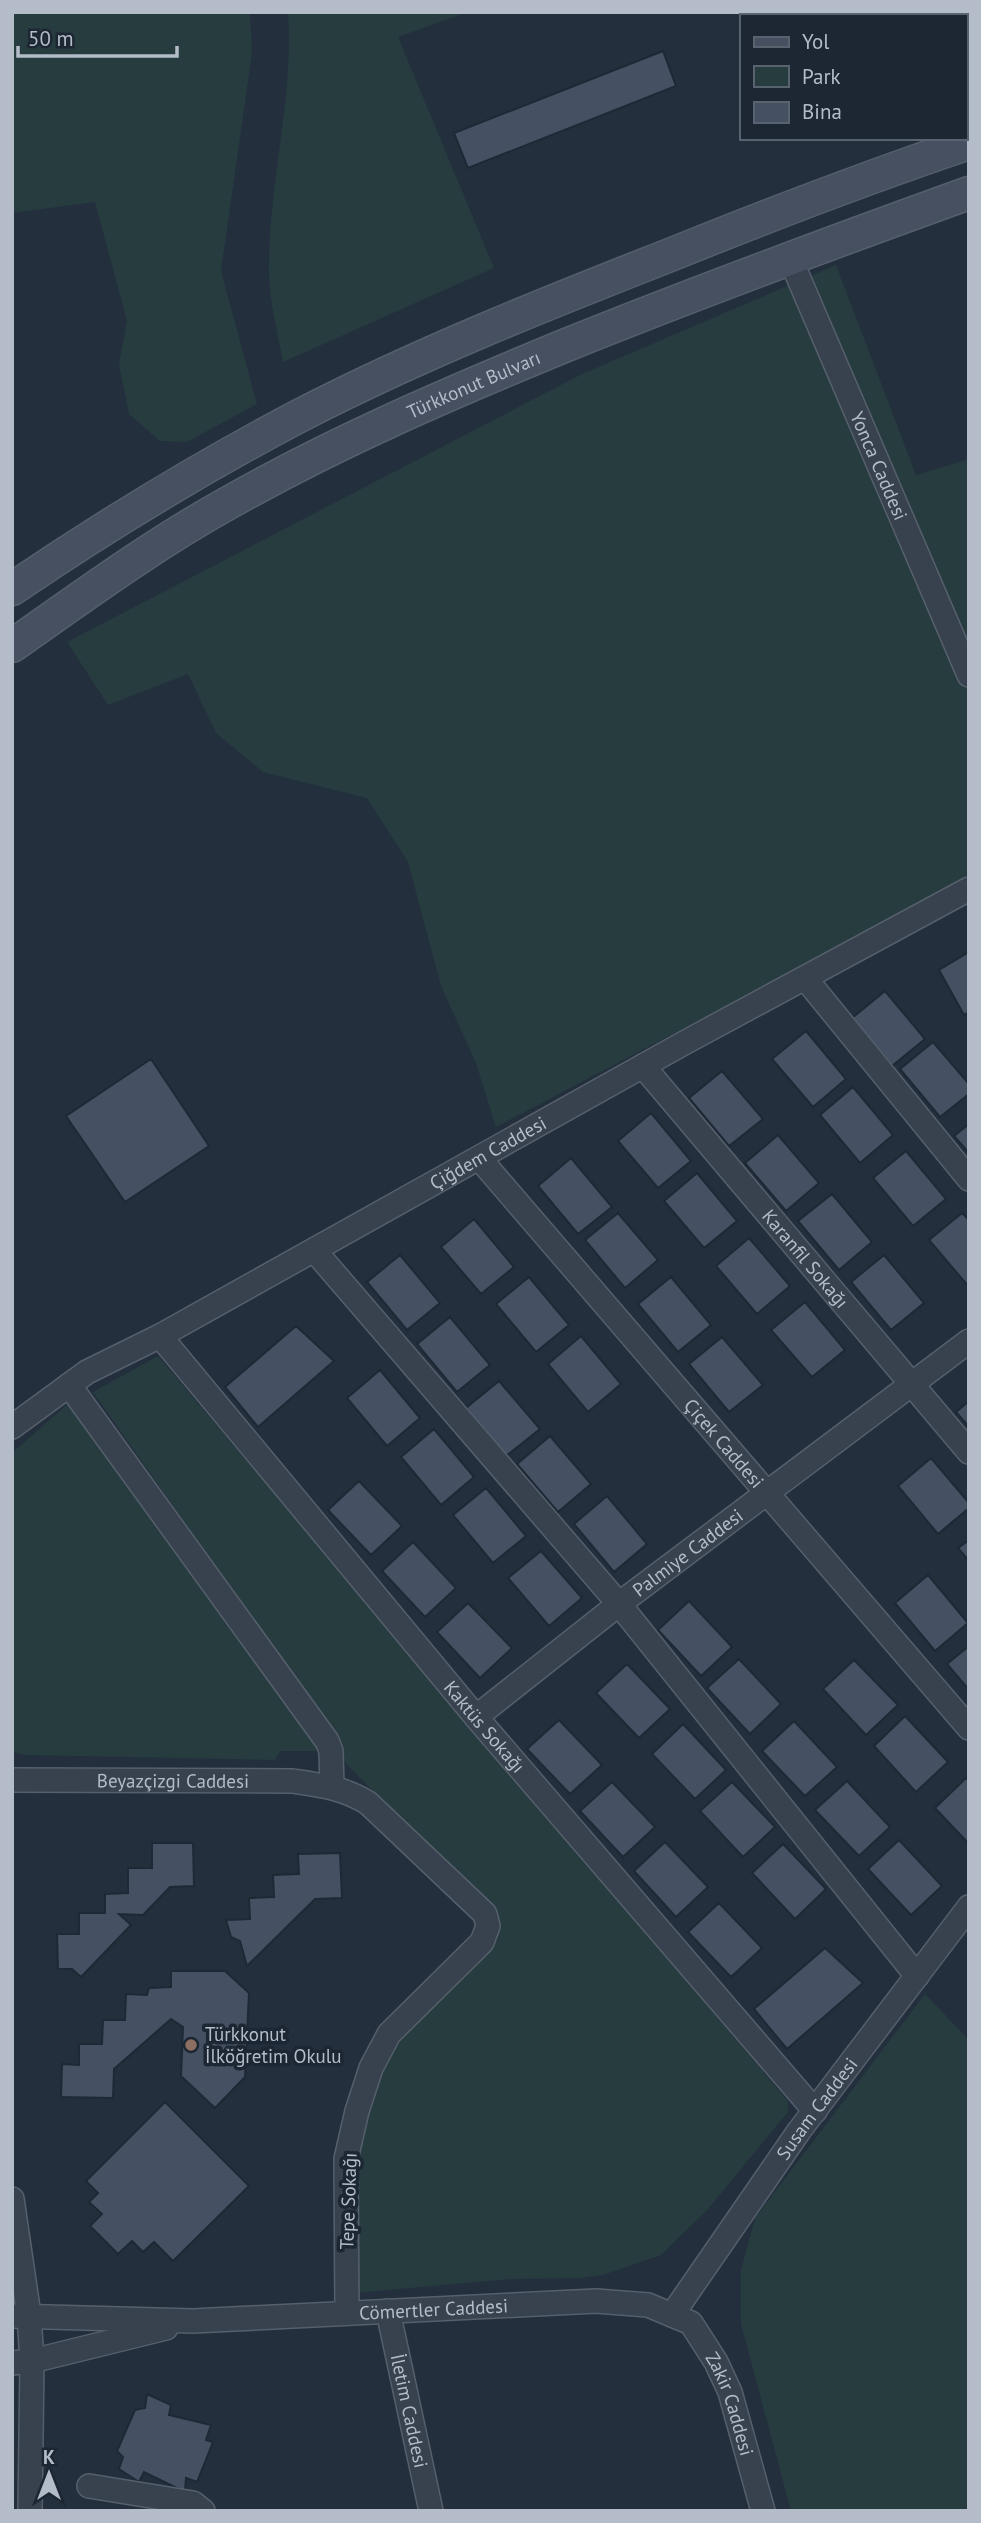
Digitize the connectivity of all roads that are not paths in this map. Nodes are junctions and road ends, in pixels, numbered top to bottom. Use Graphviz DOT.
graph roads {
  1 [pos="969,142"];
  2 [pos="969,193"];
  3 [pos="790,258"];
  4 [pos="12,589"];
  5 [pos="12,646"];
  6 [pos="969,674"];
  7 [pos="969,889"];
  8 [pos="805,978"];
  9 [pos="643,1066"];
  10 [pos="479,1158"];
  11 [pos="969,1179"];
  12 [pos="314,1250"];
  13 [pos="160,1336"];
  14 [pos="969,1340"];
  15 [pos="911,1384"];
  16 [pos="69,1385"];
  17 [pos="12,1427"];
  18 [pos="969,1452"];
  19 [pos="767,1493"];
  20 [pos="618,1604"];
  21 [pos="475,1717"];
  22 [pos="969,1728"];
  23 [pos="12,1780"];
  24 [pos="332,1786"];
  25 [pos="969,1908"];
  26 [pos="488,1926"];
  27 [pos="917,1976"];
  28 [pos="815,2111"];
  29 [pos="12,2199"];
  30 [pos="388,2311"];
  31 [pos="347,2313"];
  32 [pos="21,2315"];
  33 [pos="672,2315"];
  34 [pos="193,2321"];
  35 [pos="22,2362"];
  36 [pos="89,2486"];
  37 [pos="30,2511"];
  38 [pos="203,2511"];
  39 [pos="431,2511"];
  40 [pos="763,2511"];
  1 -- 4 [label="street"];
  2 -- 3 [label="street, Türkkonut Bulvarı"];
  3 -- 5 [label="street, Türkkonut Bulvarı"];
  3 -- 6 [label="street, Yonca Caddesi"];
  7 -- 8 [label="street, Çiğdem Caddesi"];
  8 -- 9 [label="street, Çiğdem Caddesi"];
  8 -- 11 [label="street"];
  9 -- 10 [label="street, Çiğdem Caddesi"];
  9 -- 15 [label="street, Karanfil Sokağı"];
  10 -- 12 [label="street, Çiğdem Caddesi"];
  10 -- 19 [label="street, Çiçek Caddesi"];
  12 -- 13 [label="street, Çiğdem Caddesi"];
  12 -- 20 [label="street"];
  13 -- 16 [label="street, Çiğdem Caddesi"];
  13 -- 21 [label="street, Kaktüs Sokağı"];
  14 -- 15 [label="street, Palmiye Caddesi"];
  15 -- 18 [label="street, Karanfil Sokağı"];
  15 -- 19 [label="street, Palmiye Caddesi"];
  16 -- 17 [label="street, Çiğdem Caddesi"];
  16 -- 24 [label="street"];
  19 -- 20 [label="street, Palmiye Caddesi"];
  19 -- 22 [label="street, Çiçek Caddesi"];
  20 -- 21 [label="street, Palmiye Caddesi"];
  20 -- 27 [label="street"];
  21 -- 28 [label="street, Kaktüs Sokağı"];
  23 -- 24 [label="street, Beyazçizgi Caddesi"];
  24 -- 26 [label="street, Beyazçizgi Caddesi"];
  25 -- 27 [label="street, Susam Caddesi"];
  26 -- 31 [label="street, Tepe Sokağı"];
  27 -- 28 [label="street, Susam Caddesi"];
  28 -- 33 [label="street, Susam Caddesi"];
  29 -- 32 [label="street"];
  30 -- 31 [label="street, Cömertler Caddesi"];
  30 -- 33 [label="street, Cömertler Caddesi"];
  30 -- 39 [label="street, İletim Caddesi"];
  31 -- 34 [label="street, Cömertler Caddesi"];
  32 -- 34 [label="street, Cömertler Caddesi"];
  32 -- 35 [label="street"];
  33 -- 40 [label="street, Zakir Caddesi"];
  34 -- 35 [label="street, Cömertler Caddesi"];
  35 -- 37 [label="street"];
  36 -- 38 [label="street"];
}
